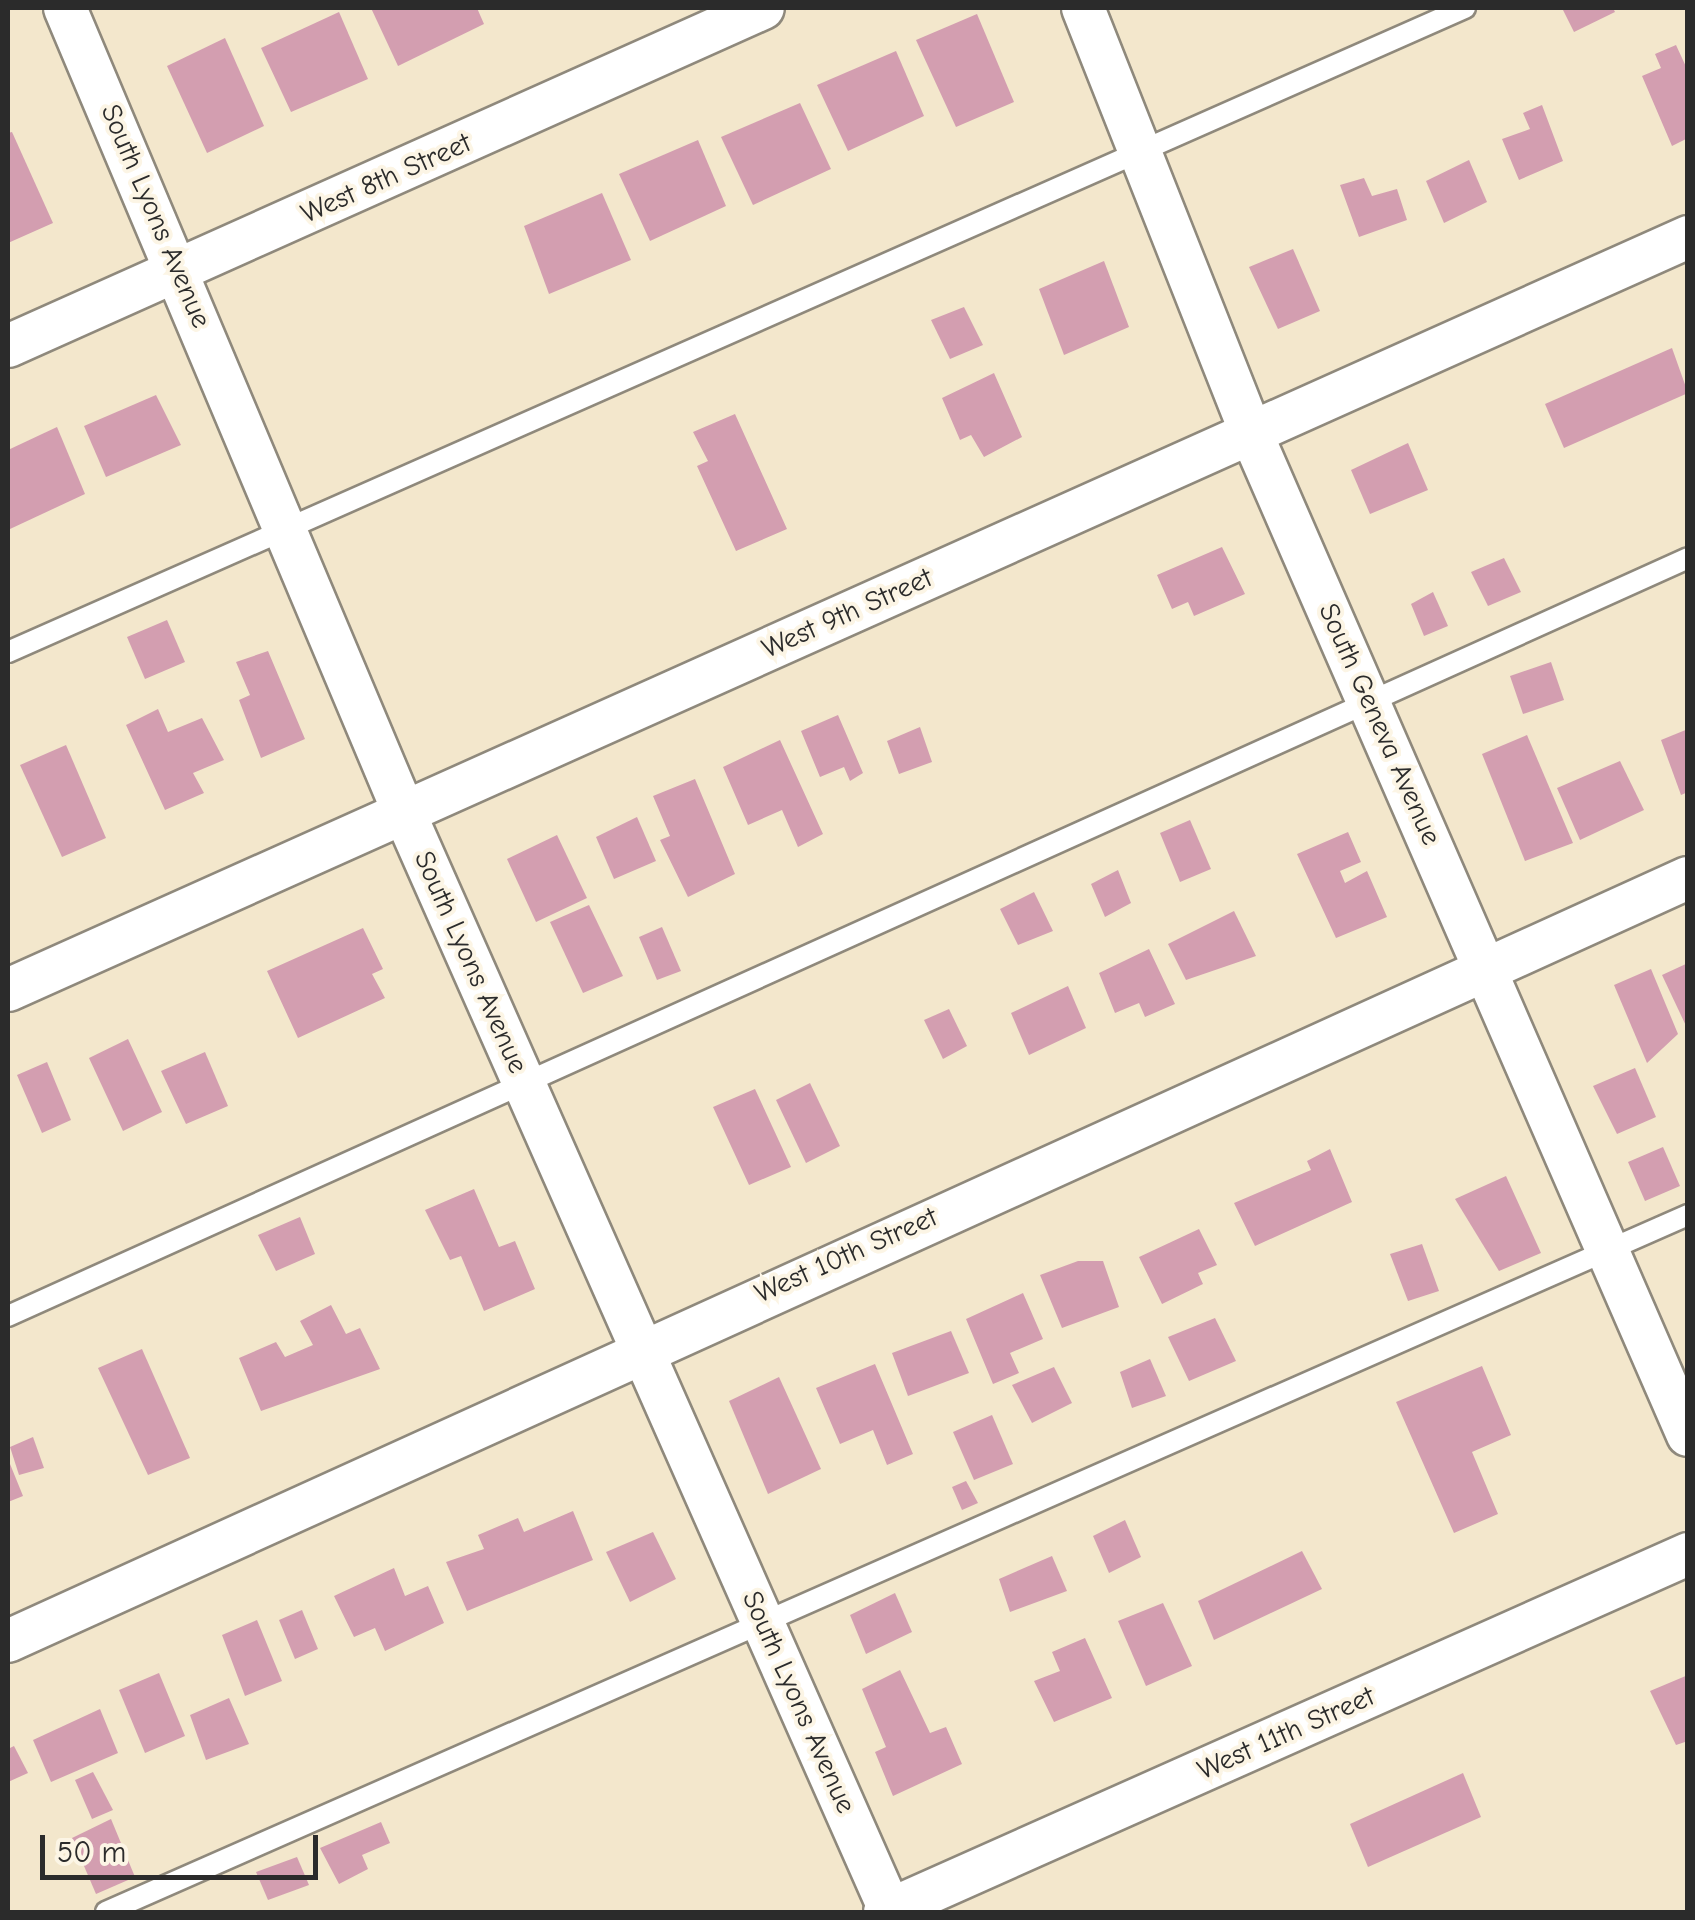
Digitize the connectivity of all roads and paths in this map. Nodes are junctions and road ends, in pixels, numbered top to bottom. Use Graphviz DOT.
graph roads {
  1 [pos="65,8"];
  2 [pos="763,8"];
  3 [pos="1083,8"];
  4 [pos="1465,8"];
  5 [pos="1141,154"];
  6 [pos="1688,237"];
  7 [pos="181,272"];
  8 [pos="8,346"];
  9 [pos="1251,433"];
  10 [pos="286,526"];
  11 [pos="1688,558"];
  12 [pos="8,652"];
  13 [pos="1371,704"];
  14 [pos="403,810"];
  15 [pos="1688,878"];
  16 [pos="1487,966"];
  17 [pos="8,990"];
  18 [pos="524,1079"];
  19 [pos="1688,1215"];
  20 [pos="1608,1250"];
  21 [pos="8,1316"];
  22 [pos="644,1346"];
  23 [pos="1688,1435"];
  24 [pos="1688,1554"];
  25 [pos="767,1628"];
  26 [pos="8,1641"];
  27 [pos="887,1911"];
  28 [pos="106,1912"];
  1 -- 7 [label="street, South Lyons Avenue"];
  2 -- 7 [label="street, West 8th Street"];
  3 -- 5 [label="street, South Geneva Avenue"];
  4 -- 5 [label="lane"];
  5 -- 9 [label="street, South Geneva Avenue"];
  5 -- 10 [label="lane"];
  6 -- 9 [label="street, West 9th Street"];
  7 -- 8 [label="street, West 8th Street"];
  7 -- 10 [label="street, South Lyons Avenue"];
  9 -- 13 [label="street, South Geneva Avenue"];
  9 -- 14 [label="street, West 9th Street"];
  10 -- 12 [label="lane"];
  10 -- 14 [label="street, South Lyons Avenue"];
  11 -- 13 [label="lane"];
  13 -- 16 [label="street, South Geneva Avenue"];
  13 -- 18 [label="lane"];
  14 -- 17 [label="street, West 9th Street"];
  14 -- 18 [label="street, South Lyons Avenue"];
  15 -- 16 [label="street, West 10th Street"];
  16 -- 20 [label="street, South Geneva Avenue"];
  16 -- 22 [label="street, West 10th Street"];
  18 -- 21 [label="lane"];
  18 -- 22 [label="street, South Lyons Avenue"];
  19 -- 20 [label="lane"];
  20 -- 23 [label="street, South Geneva Avenue"];
  20 -- 25 [label="lane"];
  22 -- 25 [label="street, South Lyons Avenue"];
  22 -- 26 [label="street, West 10th Street"];
  24 -- 27 [label="street, West 11th Street"];
  25 -- 27 [label="street, South Lyons Avenue"];
  25 -- 28 [label="lane"];
}
